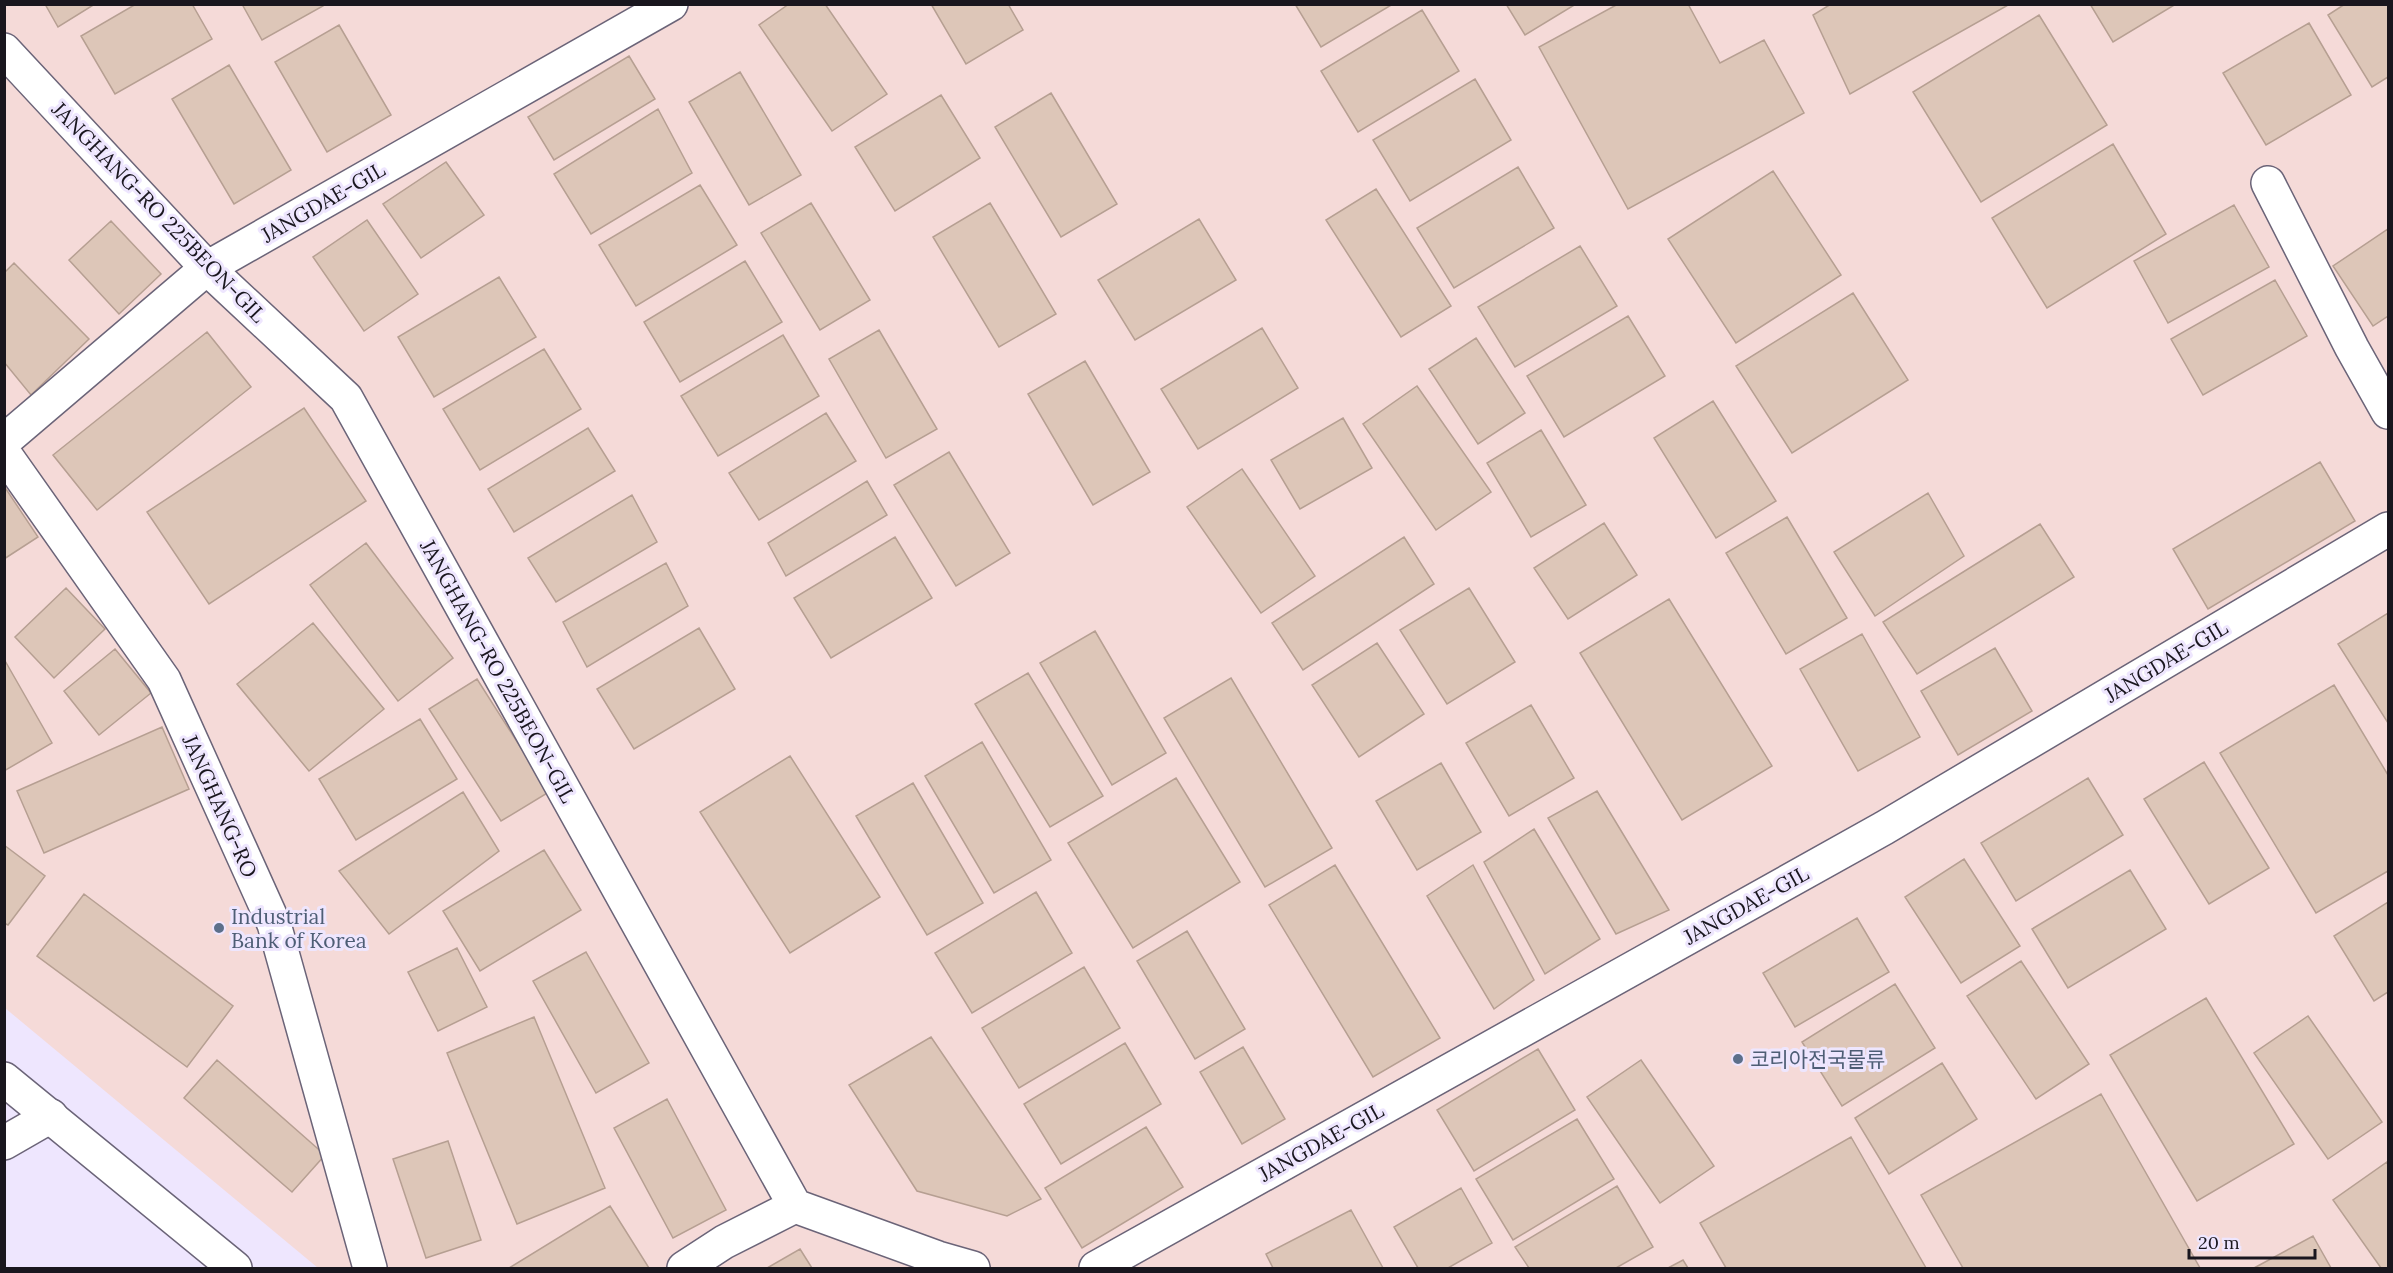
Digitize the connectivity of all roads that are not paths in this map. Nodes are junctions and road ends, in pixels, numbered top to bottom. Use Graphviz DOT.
graph roads {
  1 [pos="671,4"];
  2 [pos="4,50"];
  3 [pos="2268,183"];
  4 [pos="207,268"];
  5 [pos="2388,412"];
  6 [pos="4,441"];
  7 [pos="4,453"];
  8 [pos="2388,529"];
  9 [pos="4,1079"];
  10 [pos="51,1116"];
  11 [pos="4,1143"];
  12 [pos="795,1206"];
  13 [pos="235,1269"];
  14 [pos="370,1269"];
  15 [pos="684,1269"];
  16 [pos="973,1269"];
  17 [pos="1095,1269"];
  1 -- 4 [label="street, JANGDAE-GIL"];
  2 -- 4 [label="street, JANGHANG-RO 225BEON-GIL"];
  3 -- 5 [label="street"];
  4 -- 6 [label="street, JANGDAE-GIL"];
  4 -- 12 [label="street, JANGHANG-RO 225BEON-GIL"];
  7 -- 14 [label="street, JANGHANG-RO"];
  8 -- 17 [label="street, JANGDAE-GIL"];
  9 -- 10 [label="street"];
  10 -- 11 [label="street"];
  10 -- 13 [label="street"];
  12 -- 15 [label="street"];
  12 -- 16 [label="street"];
}
